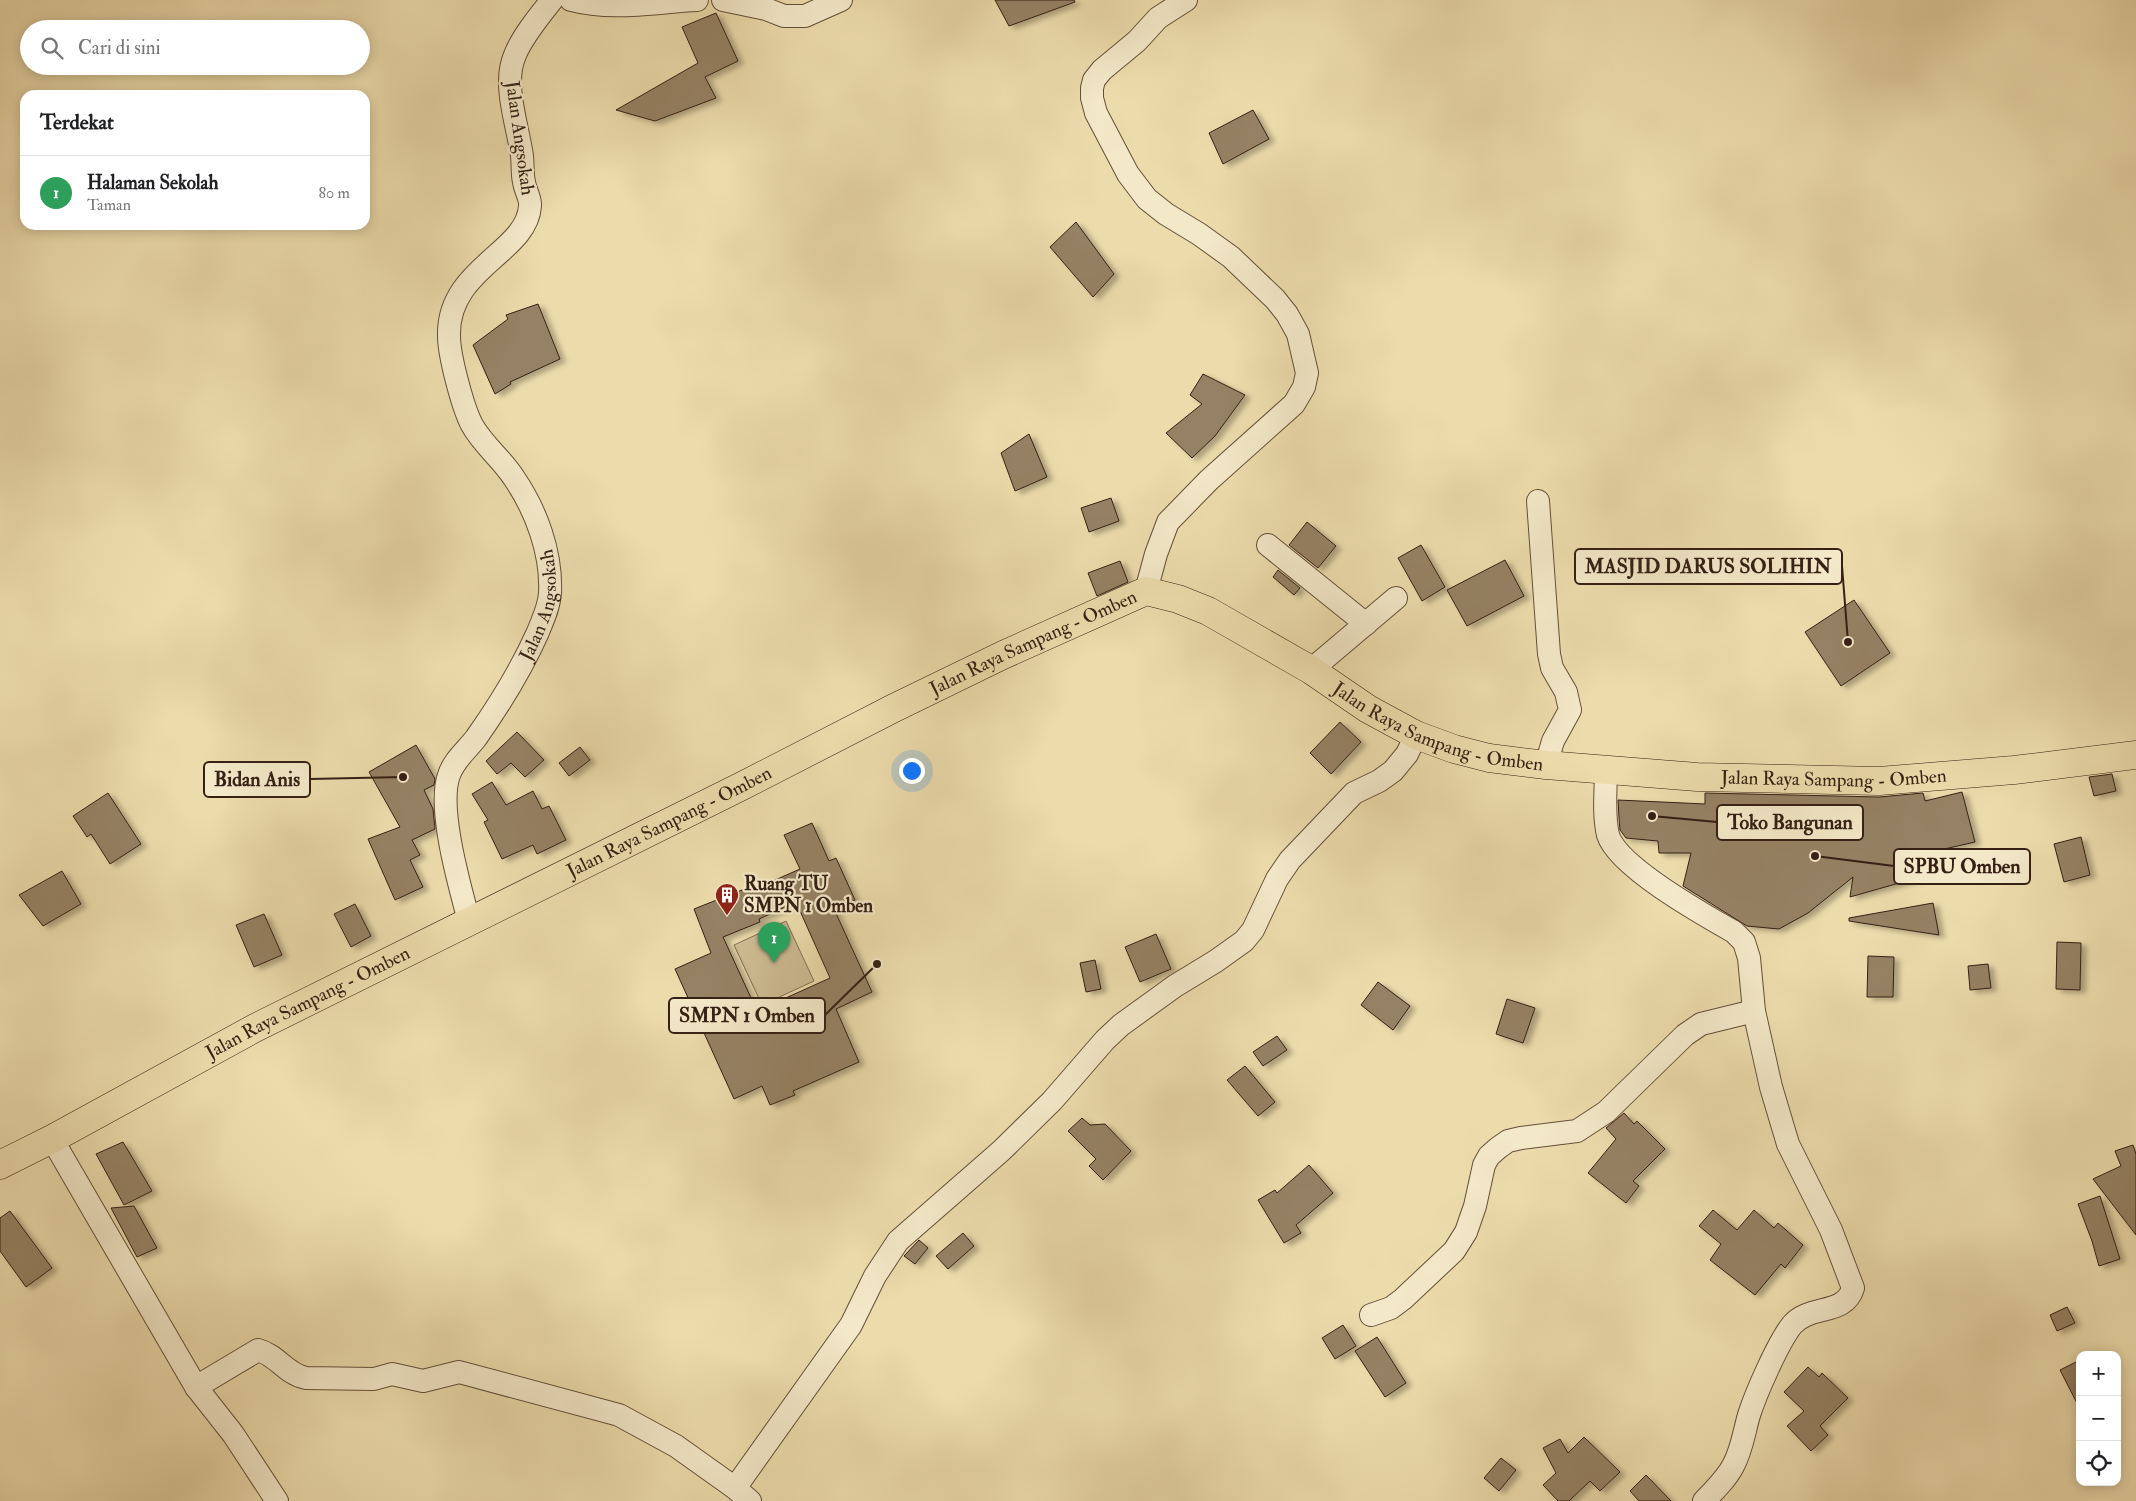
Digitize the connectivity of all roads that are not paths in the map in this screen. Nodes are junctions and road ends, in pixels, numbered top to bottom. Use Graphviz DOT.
graph roads {
  1 [pos="552,0"];
  2 [pos="571,0"];
  3 [pos="697,0"];
  4 [pos="723,0"];
  5 [pos="841,0"];
  6 [pos="1186,0"];
  7 [pos="1538,501"];
  8 [pos="1268,545"];
  9 [pos="1146,591"];
  10 [pos="1396,598"];
  11 [pos="1366,624"];
  12 [pos="1310,670"];
  13 [pos="1416,735"];
  14 [pos="2136,755"];
  15 [pos="1546,765"];
  16 [pos="1606,770"];
  17 [pos="469,921"];
  18 [pos="1754,1011"];
  19 [pos="52,1140"];
  20 [pos="0,1165"];
  21 [pos="1371,1315"];
  22 [pos="196,1387"];
  23 [pos="743,1495"];
  24 [pos="277,1501"];
  25 [pos="1704,1501"];
  1 -- 17 [label="street, Jalan Angsokah"];
  2 -- 3 [label="street"];
  4 -- 5 [label="street"];
  6 -- 9 [label="street"];
  7 -- 15 [label="street"];
  8 -- 11 [label="street"];
  9 -- 12 [label="main road, Jalan Raya Sampang - Omben"];
  9 -- 17 [label="main road, Jalan Raya Sampang - Omben"];
  10 -- 11 [label="street"];
  11 -- 12 [label="street"];
  12 -- 13 [label="main road, Jalan Raya Sampang - Omben"];
  13 -- 15 [label="main road, Jalan Raya Sampang - Omben"];
  13 -- 23 [label="street"];
  14 -- 16 [label="main road, Jalan Raya Sampang - Omben"];
  15 -- 16 [label="main road, Jalan Raya Sampang - Omben"];
  16 -- 18 [label="street"];
  17 -- 19 [label="main road, Jalan Raya Sampang - Omben"];
  18 -- 21 [label="street"];
  18 -- 25 [label="street"];
  19 -- 20 [label="main road, Jalan Raya Sampang - Omben"];
  19 -- 22 [label="street"];
  22 -- 23 [label="street"];
  22 -- 24 [label="street"];
}
